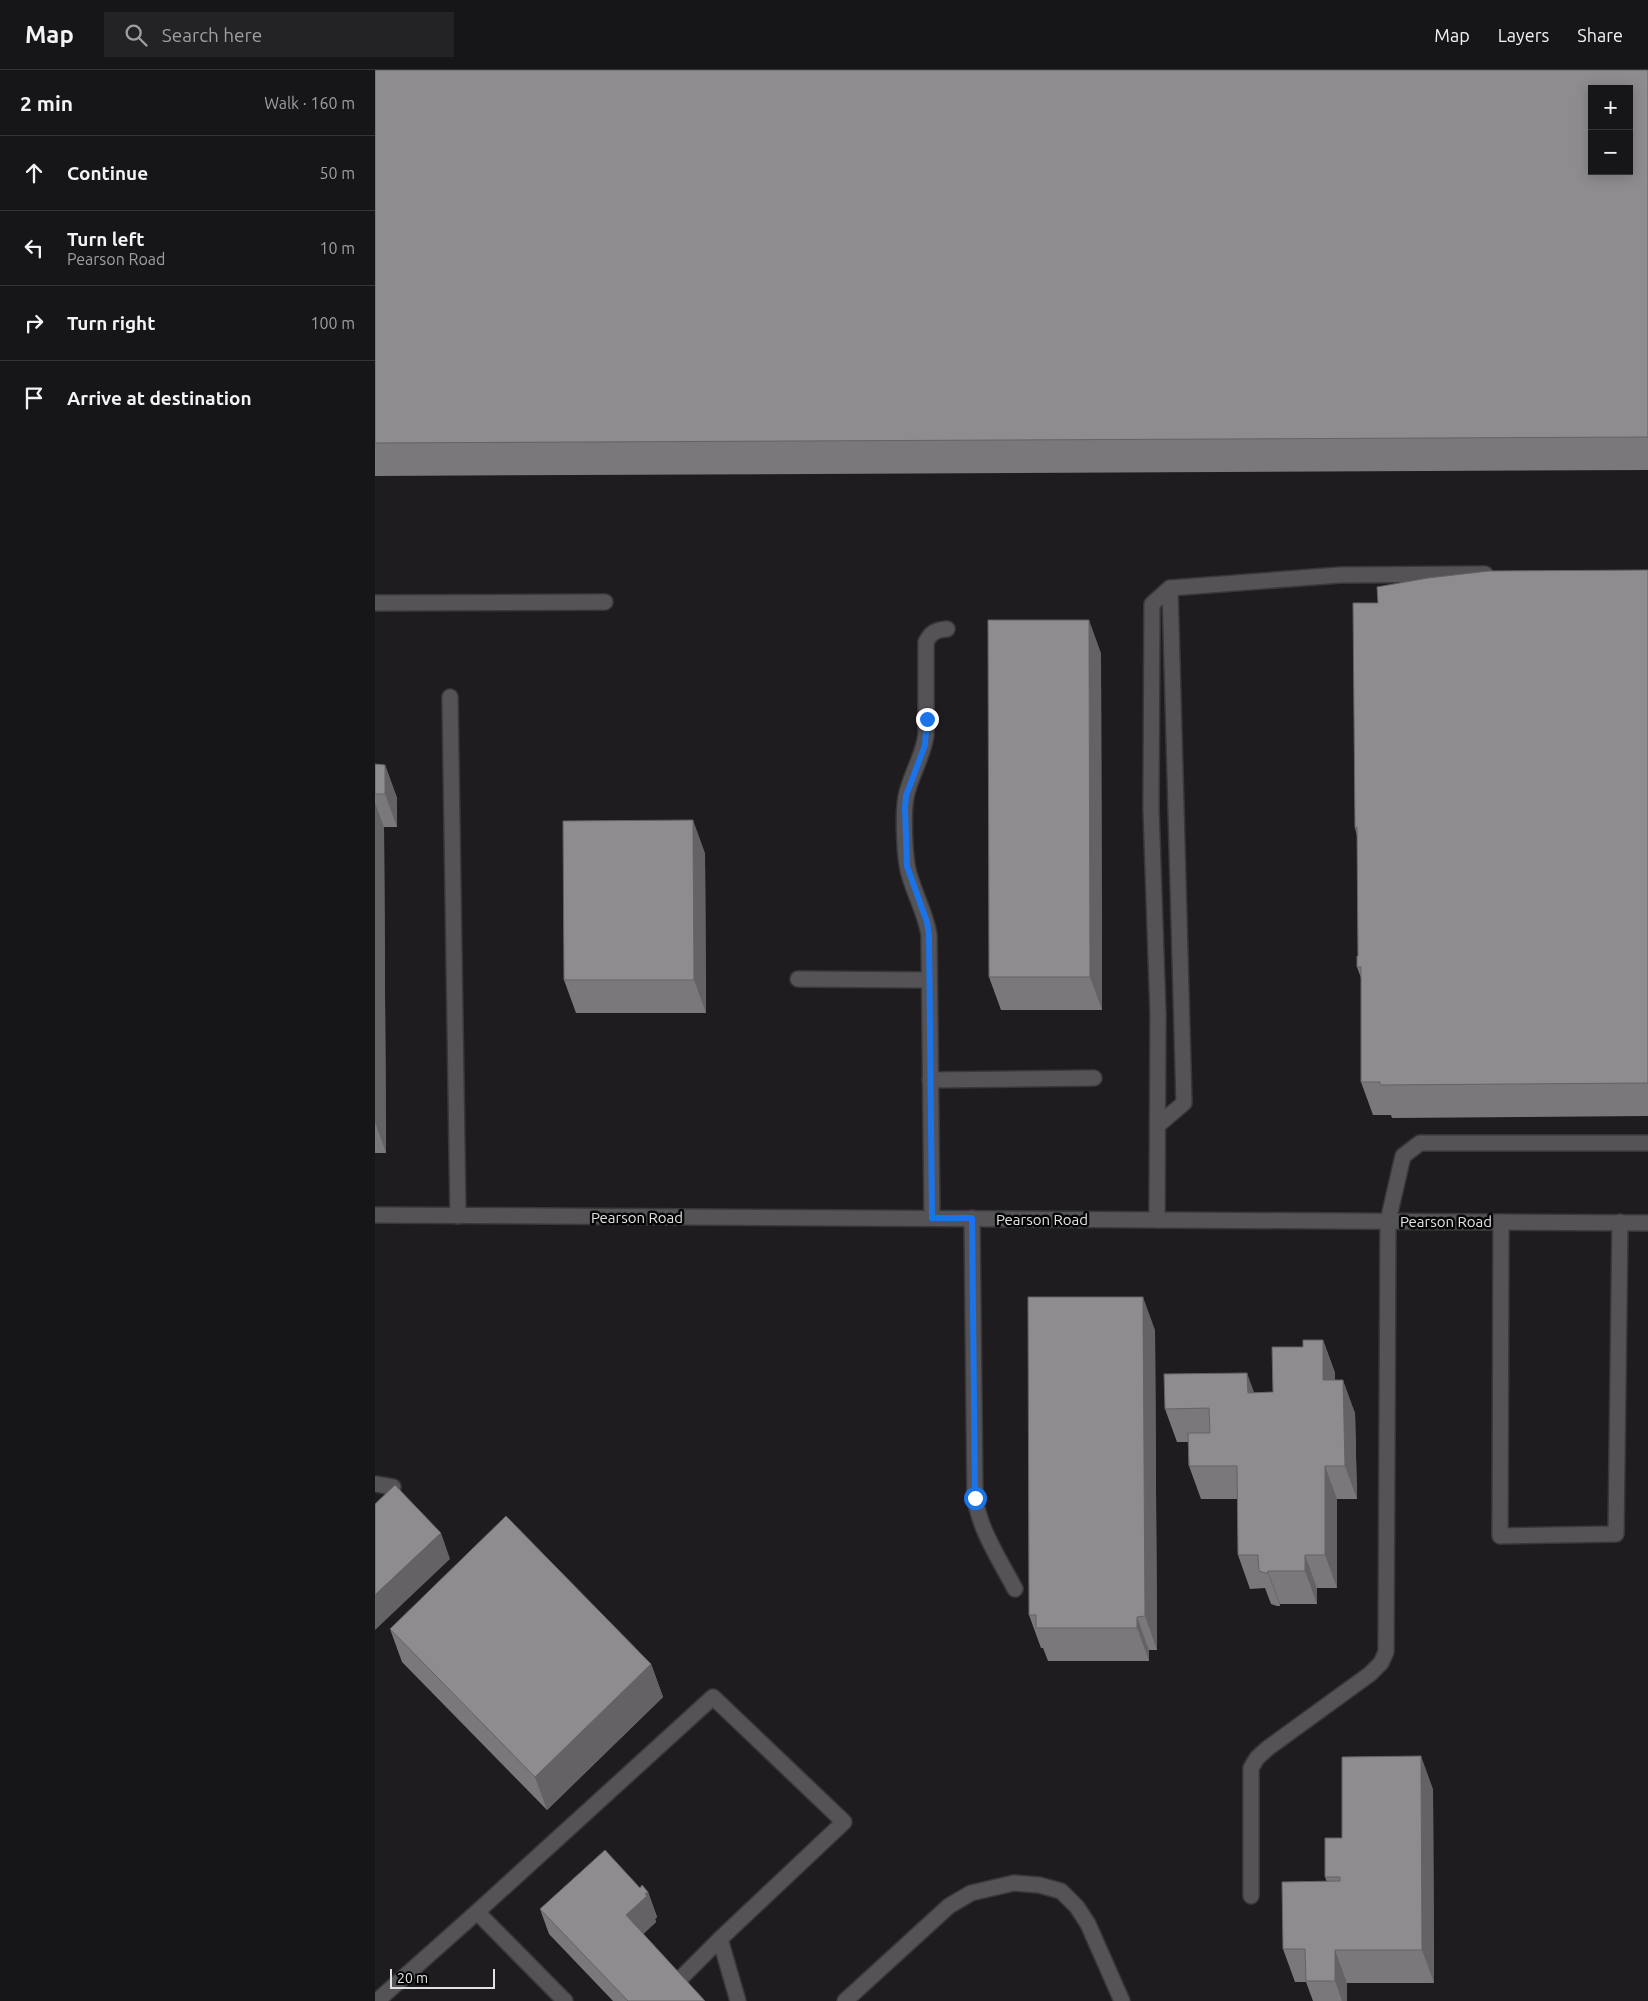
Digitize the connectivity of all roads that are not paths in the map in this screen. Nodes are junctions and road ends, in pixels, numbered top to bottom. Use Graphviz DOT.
graph roads {
  1 [pos="1499,574"];
  2 [pos="1169,588"];
  3 [pos="605,602"];
  4 [pos="375,603"];
  5 [pos="947,629"];
  6 [pos="450,697"];
  7 [pos="798,979"];
  8 [pos="929,980"];
  9 [pos="1094,1078"];
  10 [pos="930,1080"];
  11 [pos="1157,1124"];
  12 [pos="1648,1143"];
  13 [pos="375,1216"];
  14 [pos="458,1216"];
  15 [pos="932,1218"];
  16 [pos="972,1218"];
  17 [pos="1157,1220"];
  18 [pos="1388,1221"];
  19 [pos="1501,1222"];
  20 [pos="1620,1222"];
  21 [pos="1648,1223"];
  22 [pos="375,1484"];
  23 [pos="393,1487"];
  24 [pos="1015,1588"];
  25 [pos="1251,1896"];
  26 [pos="477,1912"];
  27 [pos="720,1939"];
  28 [pos="675,1984"];
  29 [pos="377,2001"];
  30 [pos="565,2001"];
  31 [pos="738,2001"];
  32 [pos="845,2001"];
  33 [pos="1122,2001"];
  1 -- 2 [label="street"];
  2 -- 11 [label="street"];
  2 -- 11 [label="street"];
  3 -- 4 [label="street"];
  5 -- 8 [label="street"];
  6 -- 14 [label="street"];
  7 -- 8 [label="street"];
  8 -- 10 [label="street"];
  9 -- 10 [label="street"];
  10 -- 15 [label="street"];
  11 -- 17 [label="street"];
  12 -- 18 [label="street"];
  13 -- 14 [label="street, Pearson Road"];
  14 -- 15 [label="street, Pearson Road"];
  15 -- 16 [label="street, Pearson Road"];
  16 -- 17 [label="street, Pearson Road"];
  16 -- 24 [label="street"];
  17 -- 18 [label="street, Pearson Road"];
  18 -- 19 [label="street, Pearson Road"];
  18 -- 25 [label="street"];
  19 -- 20 [label="street, Pearson Road"];
  19 -- 20 [label="street"];
  20 -- 21 [label="street, Pearson Road"];
  22 -- 23 [label="street"];
  26 -- 27 [label="street"];
  26 -- 29 [label="street"];
  26 -- 30 [label="street"];
  27 -- 28 [label="street"];
  27 -- 31 [label="street"];
  32 -- 33 [label="street"];
}
